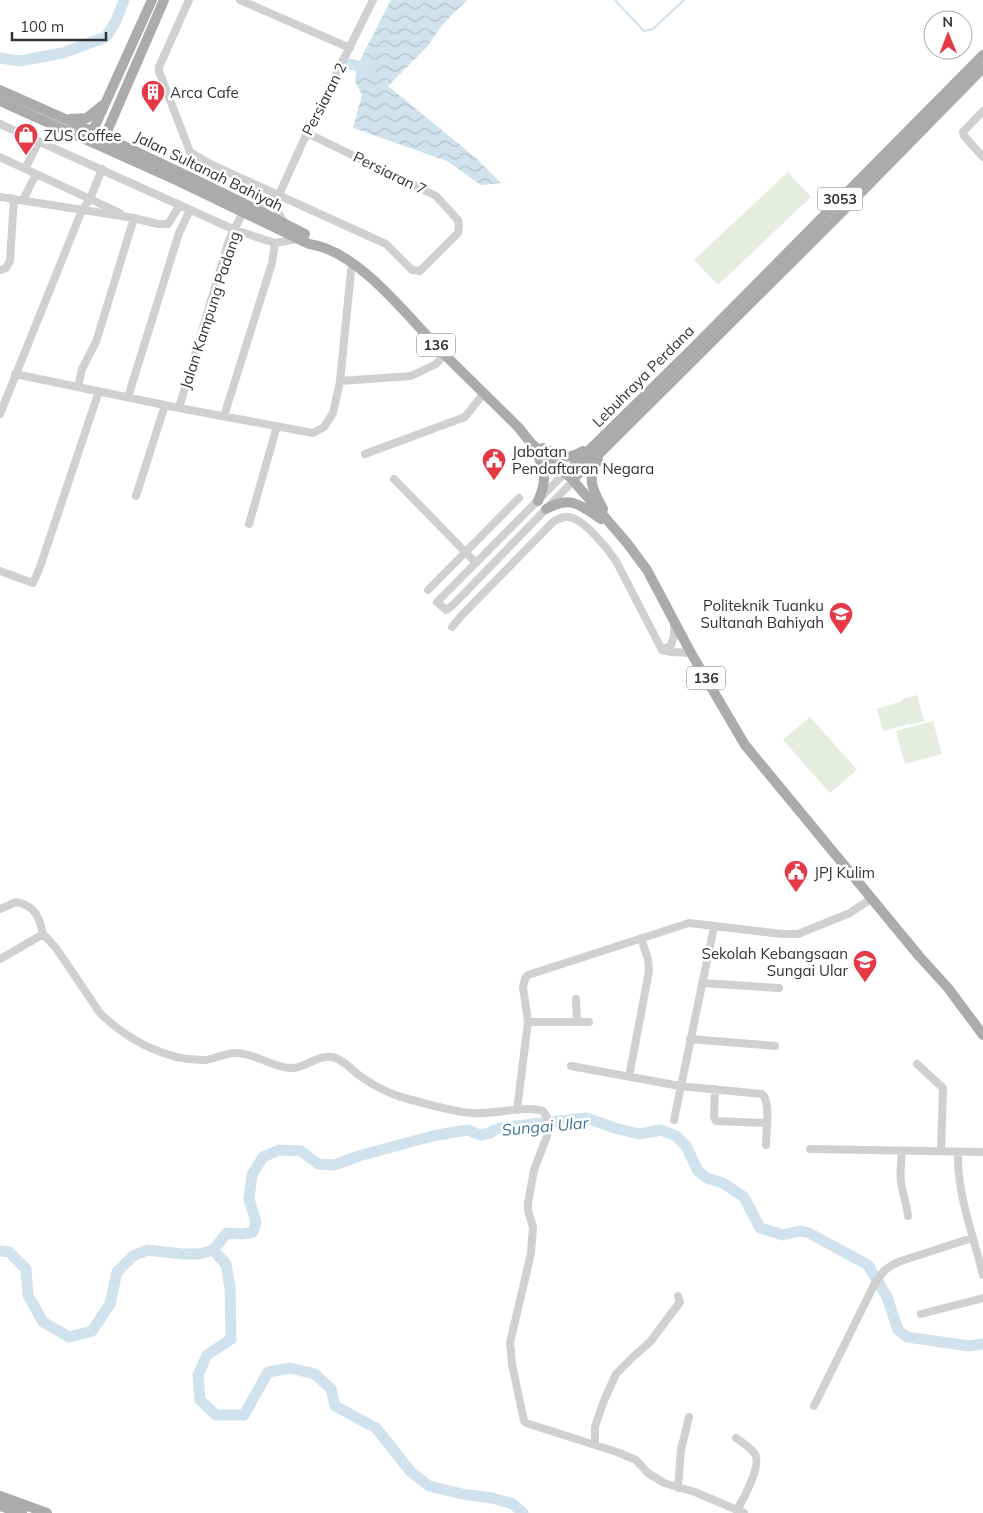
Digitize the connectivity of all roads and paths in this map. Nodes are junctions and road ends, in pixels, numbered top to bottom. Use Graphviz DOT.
graph roads {
  1 [pos="152,0"];
  2 [pos="164,0"];
  3 [pos="190,0"];
  4 [pos="240,0"];
  5 [pos="373,0"];
  6 [pos="350,48"];
  7 [pos="983,55"];
  8 [pos="983,68"];
  9 [pos="0,90"];
  10 [pos="0,101"];
  11 [pos="107,101"];
  12 [pos="118,106"];
  13 [pos="983,111"];
  14 [pos="64,118"];
  15 [pos="0,124"];
  16 [pos="307,133"];
  17 [pos="90,136"];
  18 [pos="39,141"];
  19 [pos="102,142"];
  20 [pos="122,146"];
  21 [pos="0,157"];
  22 [pos="983,157"];
  23 [pos="25,169"];
  24 [pos="102,170"];
  25 [pos="36,174"];
  26 [pos="0,192"];
  27 [pos="0,197"];
  28 [pos="278,197"];
  29 [pos="14,199"];
  30 [pos="90,199"];
  31 [pos="23,200"];
  32 [pos="180,205"];
  33 [pos="82,210"];
  34 [pos="190,210"];
  35 [pos="247,210"];
  36 [pos="132,218"];
  37 [pos="285,224"];
  38 [pos="235,230"];
  39 [pos="299,239"];
  40 [pos="275,243"];
  41 [pos="320,245"];
  42 [pos="354,264"];
  43 [pos="0,270"];
  44 [pos="697,344"];
  45 [pos="445,354"];
  46 [pos="15,374"];
  47 [pos="679,376"];
  48 [pos="340,381"];
  49 [pos="78,387"];
  50 [pos="99,391"];
  51 [pos="484,393"];
  52 [pos="128,397"];
  53 [pos="165,405"];
  54 [pos="179,408"];
  55 [pos="0,414"];
  56 [pos="224,416"];
  57 [pos="615,425"];
  58 [pos="277,426"];
  59 [pos="607,439"];
  60 [pos="531,442"];
  61 [pos="365,454"];
  62 [pos="570,477"];
  63 [pos="394,479"];
  64 [pos="136,496"];
  65 [pos="519,498"];
  66 [pos="538,501"];
  67 [pos="546,509"];
  68 [pos="249,524"];
  69 [pos="611,524"];
  70 [pos="465,553"];
  71 [pos="476,563"];
  72 [pos="0,571"];
  73 [pos="428,590"];
  74 [pos="453,605"];
  75 [pos="462,615"];
  76 [pos="674,620"];
  77 [pos="452,627"];
  78 [pos="662,650"];
  79 [pos="692,653"];
  80 [pos="872,898"];
  81 [pos="0,909"];
  82 [pos="714,927"];
  83 [pos="43,935"];
  84 [pos="641,938"];
  85 [pos="0,959"];
  86 [pos="702,983"];
  87 [pos="779,988"];
  88 [pos="576,999"];
  89 [pos="528,1022"];
  90 [pos="577,1022"];
  91 [pos="589,1022"];
  92 [pos="983,1035"];
  93 [pos="690,1039"];
  94 [pos="775,1046"];
  95 [pos="917,1064"];
  96 [pos="571,1066"];
  97 [pos="629,1077"];
  98 [pos="680,1086"];
  99 [pos="715,1089"];
  100 [pos="517,1110"];
  101 [pos="674,1120"];
  102 [pos="767,1123"];
  103 [pos="766,1145"];
  104 [pos="810,1149"];
  105 [pos="902,1151"];
  106 [pos="941,1151"];
  107 [pos="958,1152"];
  108 [pos="983,1152"];
  109 [pos="908,1216"];
  110 [pos="972,1238"];
  111 [pos="983,1274"];
  112 [pos="678,1296"];
  113 [pos="983,1298"];
  114 [pos="921,1314"];
  115 [pos="814,1406"];
  116 [pos="689,1417"];
  117 [pos="736,1438"];
  118 [pos="595,1445"];
  119 [pos="678,1488"];
  120 [pos="0,1496"];
  121 [pos="0,1506"];
  122 [pos="741,1512"];
  123 [pos="22,1513"];
  124 [pos="47,1513"];
  1 -- 11 [label="main road"];
  2 -- 12 [label="main road"];
  3 -- 28 [label="street"];
  4 -- 6 [label="street"];
  5 -- 6 [label="street, Persiaran 2"];
  6 -- 16 [label="street, Persiaran 2"];
  7 -- 44 [label="main road, Lebuhraya Perdana / 3053"];
  8 -- 47 [label="main road, Lebuhraya Perdana / 3053"];
  9 -- 14 [label="main road, Jalan Sultanah Bahiyah / 136"];
  10 -- 17 [label="main road, Jalan Sultanah Bahiyah / 136"];
  11 -- 14 [label="main road"];
  11 -- 17 [label="main road"];
  12 -- 19 [label="main road"];
  12 -- 20 [label="main road"];
  13 -- 22 [label="street"];
  14 -- 17 [label="main road, Jalan Sultanah Bahiyah / 136"];
  15 -- 18 [label="street"];
  16 -- 28 [label="street, Persiaran 2"];
  16 -- 28 [label="street, Persiaran 7"];
  17 -- 19 [label="main road, Jalan Sultanah Bahiyah / 136"];
  18 -- 23 [label="street"];
  18 -- 24 [label="street"];
  19 -- 20 [label="main road, Jalan Sultanah Bahiyah / 136"];
  19 -- 35 [label="main road, Jalan Sultanah Bahiyah / 136"];
  20 -- 35 [label="main road, Jalan Sultanah Bahiyah / 136"];
  21 -- 23 [label="street"];
  23 -- 25 [label="street"];
  24 -- 30 [label="street"];
  24 -- 32 [label="street"];
  25 -- 30 [label="street"];
  25 -- 31 [label="street"];
  26 -- 29 [label="street"];
  27 -- 29 [label="street"];
  28 -- 35 [label="street"];
  28 -- 37 [label="street"];
  29 -- 31 [label="street"];
  29 -- 43 [label="street"];
  30 -- 33 [label="street"];
  30 -- 36 [label="street"];
  31 -- 33 [label="street"];
  32 -- 34 [label="street"];
  32 -- 36 [label="street"];
  33 -- 36 [label="street"];
  33 -- 46 [label="street"];
  34 -- 38 [label="street"];
  34 -- 52 [label="street"];
  35 -- 37 [label="main road, Jalan Sultanah Bahiyah / 136"];
  35 -- 38 [label="street, Jalan Kampung Padang"];
  35 -- 39 [label="main road, Jalan Sultanah Bahiyah / 136"];
  36 -- 49 [label="street"];
  37 -- 41 [label="main road, Jalan Sultanah Bahiyah / 136"];
  38 -- 40 [label="street"];
  38 -- 54 [label="street, Jalan Kampung Padang"];
  39 -- 40 [label="street"];
  39 -- 41 [label="main road, Jalan Sultanah Bahiyah / 136"];
  40 -- 56 [label="street"];
  41 -- 42 [label="main road, Jalan Sultanah Bahiyah / 136"];
  42 -- 45 [label="main road, Jalan Sultanah Bahiyah / 136"];
  42 -- 48 [label="street"];
  44 -- 47 [label="main road"];
  44 -- 57 [label="main road, Lebuhraya Perdana / 3053"];
  45 -- 48 [label="street"];
  45 -- 51 [label="main road, Jalan Sultanah Bahiyah / 136"];
  46 -- 49 [label="street"];
  46 -- 55 [label="street"];
  47 -- 57 [label="main road"];
  47 -- 59 [label="main road, Lebuhraya Perdana / 3053"];
  48 -- 58 [label="street"];
  49 -- 50 [label="street"];
  50 -- 52 [label="street"];
  50 -- 72 [label="street"];
  51 -- 60 [label="main road, Jalan Sultanah Bahiyah / 136"];
  51 -- 61 [label="street"];
  52 -- 53 [label="street"];
  53 -- 54 [label="street"];
  53 -- 64 [label="street"];
  54 -- 56 [label="street"];
  56 -- 58 [label="street"];
  57 -- 59 [label="main road, Lebuhraya Perdana / 3053"];
  58 -- 68 [label="street"];
  59 -- 60 [label="main road"];
  59 -- 62 [label="main road, Lebuhraya Perdana / 3053"];
  59 -- 62 [label="main road, Lebuhraya Perdana / 3053"];
  59 -- 69 [label="main road"];
  60 -- 62 [label="main road, Jalan Sultanah Bahiyah / 136"];
  60 -- 66 [label="main road"];
  62 -- 66 [label="street"];
  62 -- 67 [label="street"];
  62 -- 69 [label="main road, Jalan Sultanah Bahiyah / 136"];
  63 -- 70 [label="street"];
  65 -- 70 [label="street"];
  66 -- 71 [label="street"];
  67 -- 69 [label="main road"];
  67 -- 74 [label="street"];
  69 -- 76 [label="main road, Jalan Sultanah Bahiyah / 136"];
  70 -- 71 [label="street"];
  70 -- 73 [label="street"];
  71 -- 74 [label="street"];
  74 -- 75 [label="street"];
  75 -- 77 [label="street"];
  75 -- 78 [label="street"];
  76 -- 78 [label="street"];
  76 -- 79 [label="main road, Jalan Sultanah Bahiyah / 136"];
  78 -- 79 [label="street"];
  79 -- 80 [label="main road, Jalan Sultanah Bahiyah / 136"];
  80 -- 82 [label="street"];
  80 -- 92 [label="main road, Jalan Sultanah Bahiyah / 136"];
  81 -- 83 [label="street"];
  82 -- 84 [label="street"];
  82 -- 86 [label="street"];
  83 -- 85 [label="street"];
  83 -- 100 [label="street"];
  84 -- 89 [label="street"];
  84 -- 97 [label="street"];
  86 -- 87 [label="street"];
  86 -- 93 [label="street"];
  88 -- 90 [label="street"];
  89 -- 90 [label="street"];
  89 -- 100 [label="street"];
  90 -- 91 [label="street"];
  93 -- 94 [label="street"];
  93 -- 98 [label="street"];
  95 -- 106 [label="street"];
  96 -- 97 [label="street"];
  97 -- 98 [label="street"];
  98 -- 99 [label="street"];
  98 -- 101 [label="street"];
  99 -- 102 [label="street"];
  99 -- 102 [label="street"];
  100 -- 118 [label="street"];
  102 -- 103 [label="street"];
  104 -- 105 [label="street"];
  105 -- 106 [label="street"];
  105 -- 109 [label="street"];
  106 -- 107 [label="street"];
  107 -- 108 [label="street"];
  107 -- 110 [label="street"];
  110 -- 111 [label="street"];
  110 -- 115 [label="street"];
  112 -- 118 [label="street"];
  113 -- 114 [label="street"];
  116 -- 119 [label="street"];
  117 -- 122 [label="street"];
  118 -- 119 [label="street"];
  119 -- 122 [label="street"];
  120 -- 124 [label="main road"];
  121 -- 123 [label="main road"];
}
